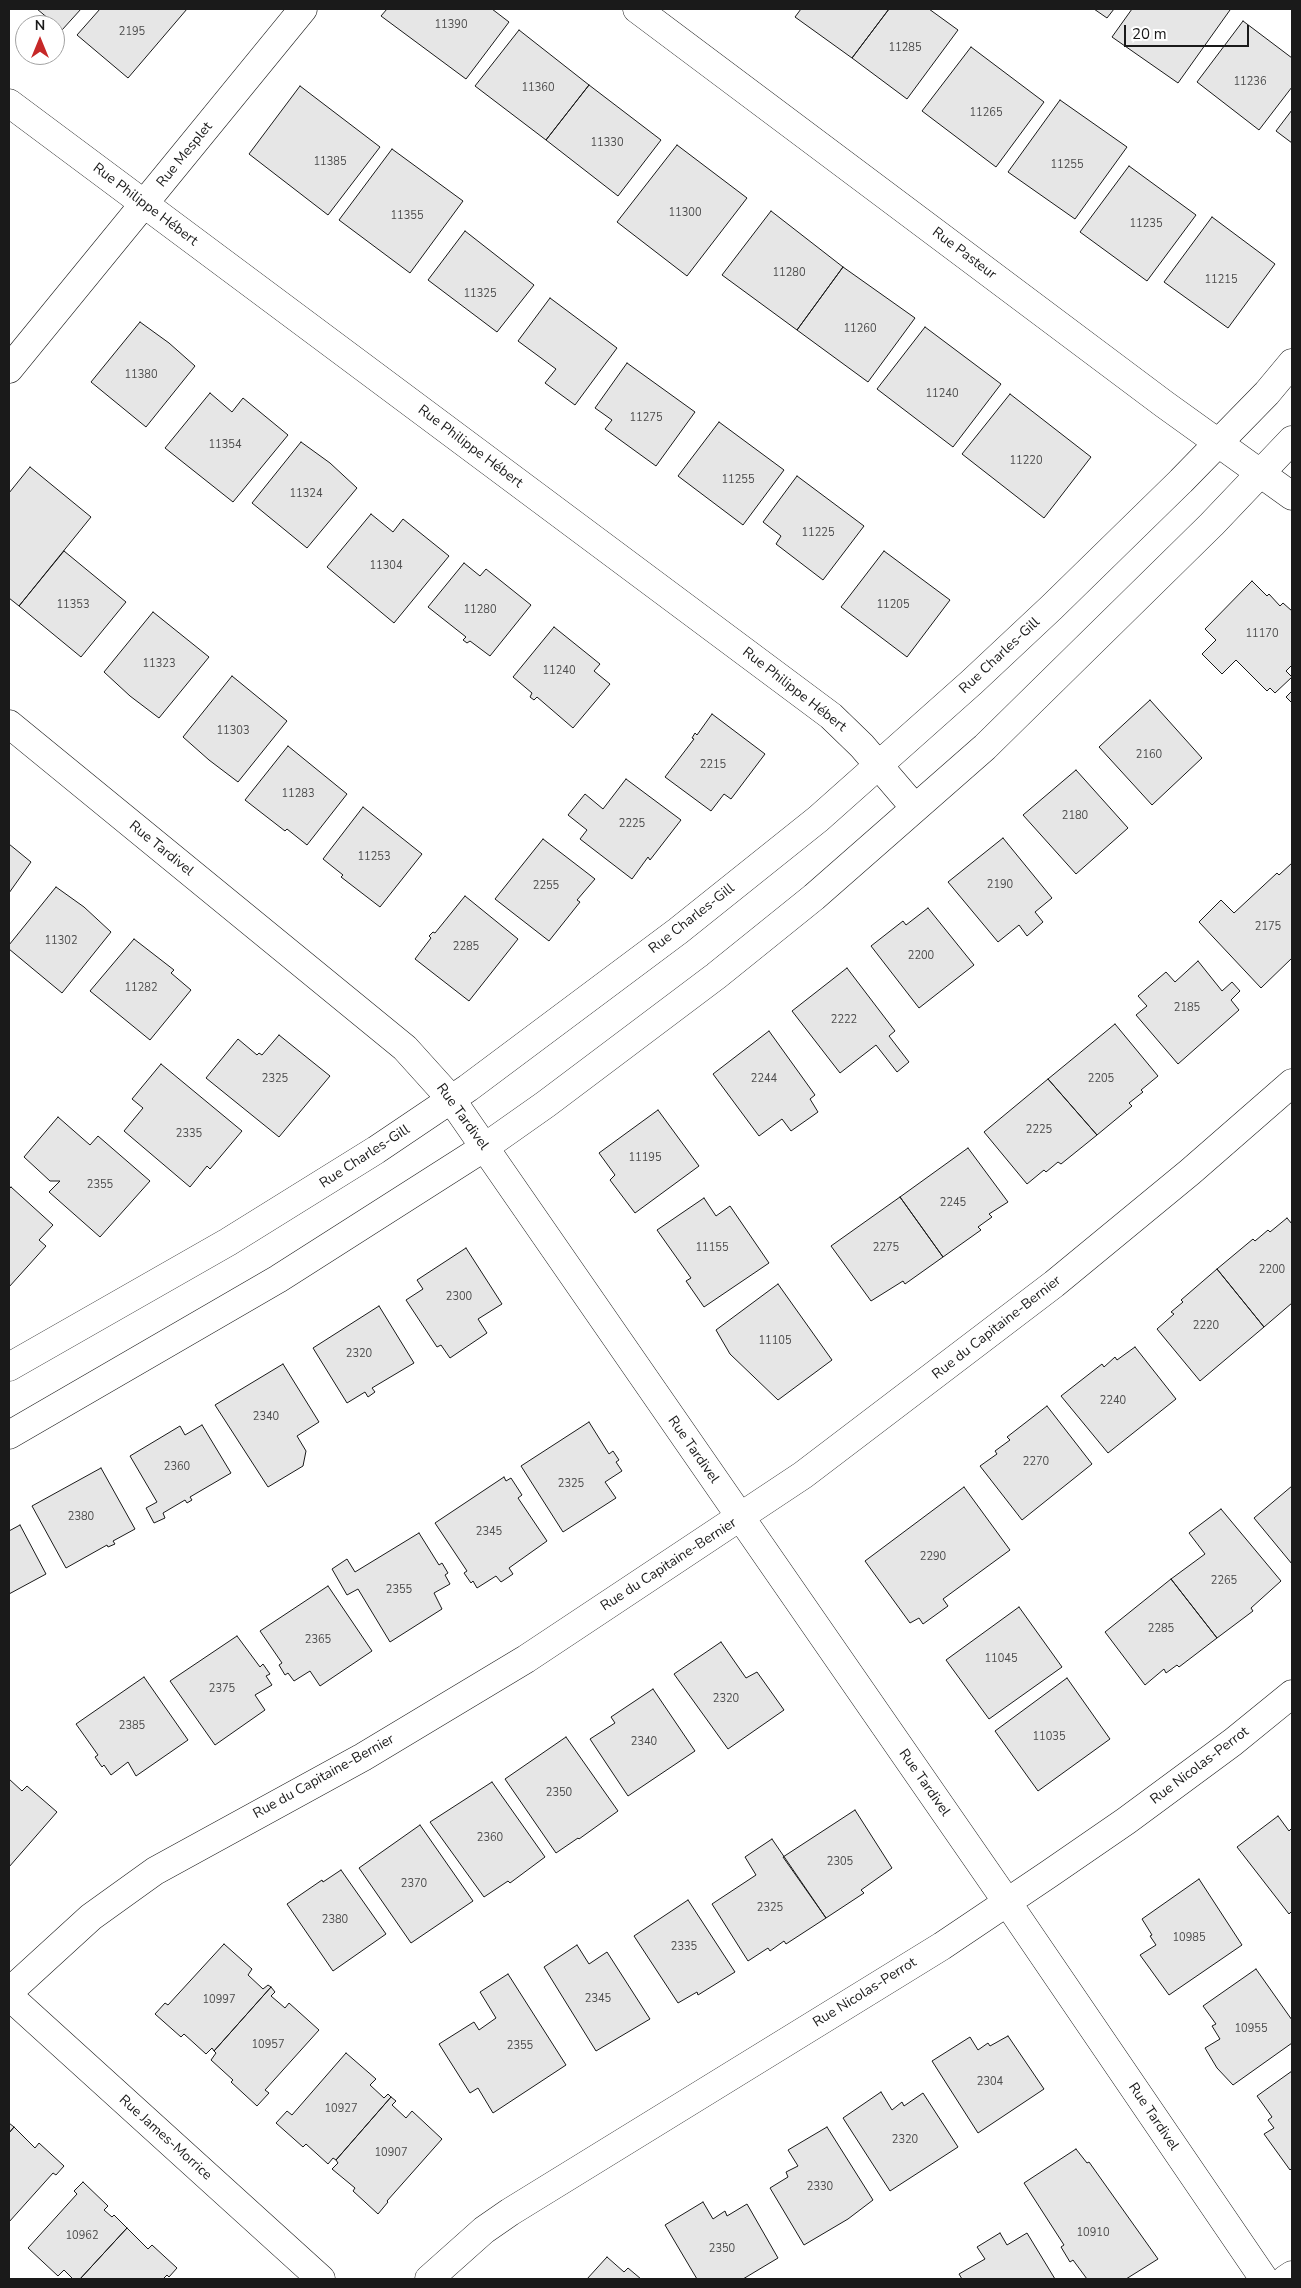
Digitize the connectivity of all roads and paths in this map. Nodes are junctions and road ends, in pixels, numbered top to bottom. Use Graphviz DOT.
graph roads {
  1 [pos="303,9"];
  2 [pos="637,9"];
  3 [pos="9,103"];
  4 [pos="144,204"];
  5 [pos="1292,363"];
  6 [pos="9,369"];
  7 [pos="1292,440"];
  8 [pos="1218,442"];
  9 [pos="1260,472"];
  10 [pos="1292,496"];
  11 [pos="9,724"];
  12 [pos="879,765"];
  13 [pos="915,808"];
  14 [pos="1292,1083"];
  15 [pos="451,1099"];
  16 [pos="485,1147"];
  17 [pos="9,1367"];
  18 [pos="12,1427"];
  19 [pos="740,1518"];
  20 [pos="1292,1694"];
  21 [pos="1007,1902"];
  22 [pos="9,1992"];
  23 [pos="9,1996"];
  24 [pos="1292,2275"];
  25 [pos="320,2279"];
  26 [pos="429,2279"];
  27 [pos="1264,2279"];
  28 [pos="1286,2279"];
  1 -- 4 [label="street, Rue Mesplet"];
  2 -- 8 [label="street, Rue Pasteur"];
  3 -- 4 [label="street, Rue Philippe Hébert"];
  4 -- 6 [label="street, Rue Mesplet"];
  4 -- 12 [label="street, Rue Philippe Hébert"];
  5 -- 8 [label="street, Rue Charles-Gill"];
  7 -- 9 [label="street"];
  8 -- 9 [label="street, Rue Pasteur"];
  8 -- 12 [label="street, Rue Charles-Gill"];
  9 -- 10 [label="street, Rue Pasteur"];
  9 -- 13 [label="street"];
  11 -- 15 [label="street, Rue Tardivel"];
  12 -- 13 [label="street, Rue Philippe Hébert"];
  12 -- 15 [label="street, Rue Charles-Gill"];
  13 -- 16 [label="street"];
  14 -- 19 [label="street, Rue du Capitaine-Bernier"];
  15 -- 16 [label="street, Rue Tardivel"];
  15 -- 17 [label="street, Rue Charles-Gill"];
  16 -- 18 [label="street"];
  16 -- 19 [label="street, Rue Tardivel"];
  19 -- 21 [label="street, Rue Tardivel"];
  19 -- 22 [label="street, Rue du Capitaine-Bernier"];
  20 -- 21 [label="street, Rue Nicolas-Perrot"];
  21 -- 26 [label="street, Rue Nicolas-Perrot"];
  21 -- 27 [label="street, Rue Tardivel"];
  23 -- 25 [label="street, Rue James-Morrice"];
  24 -- 28 [label="street"];
}
